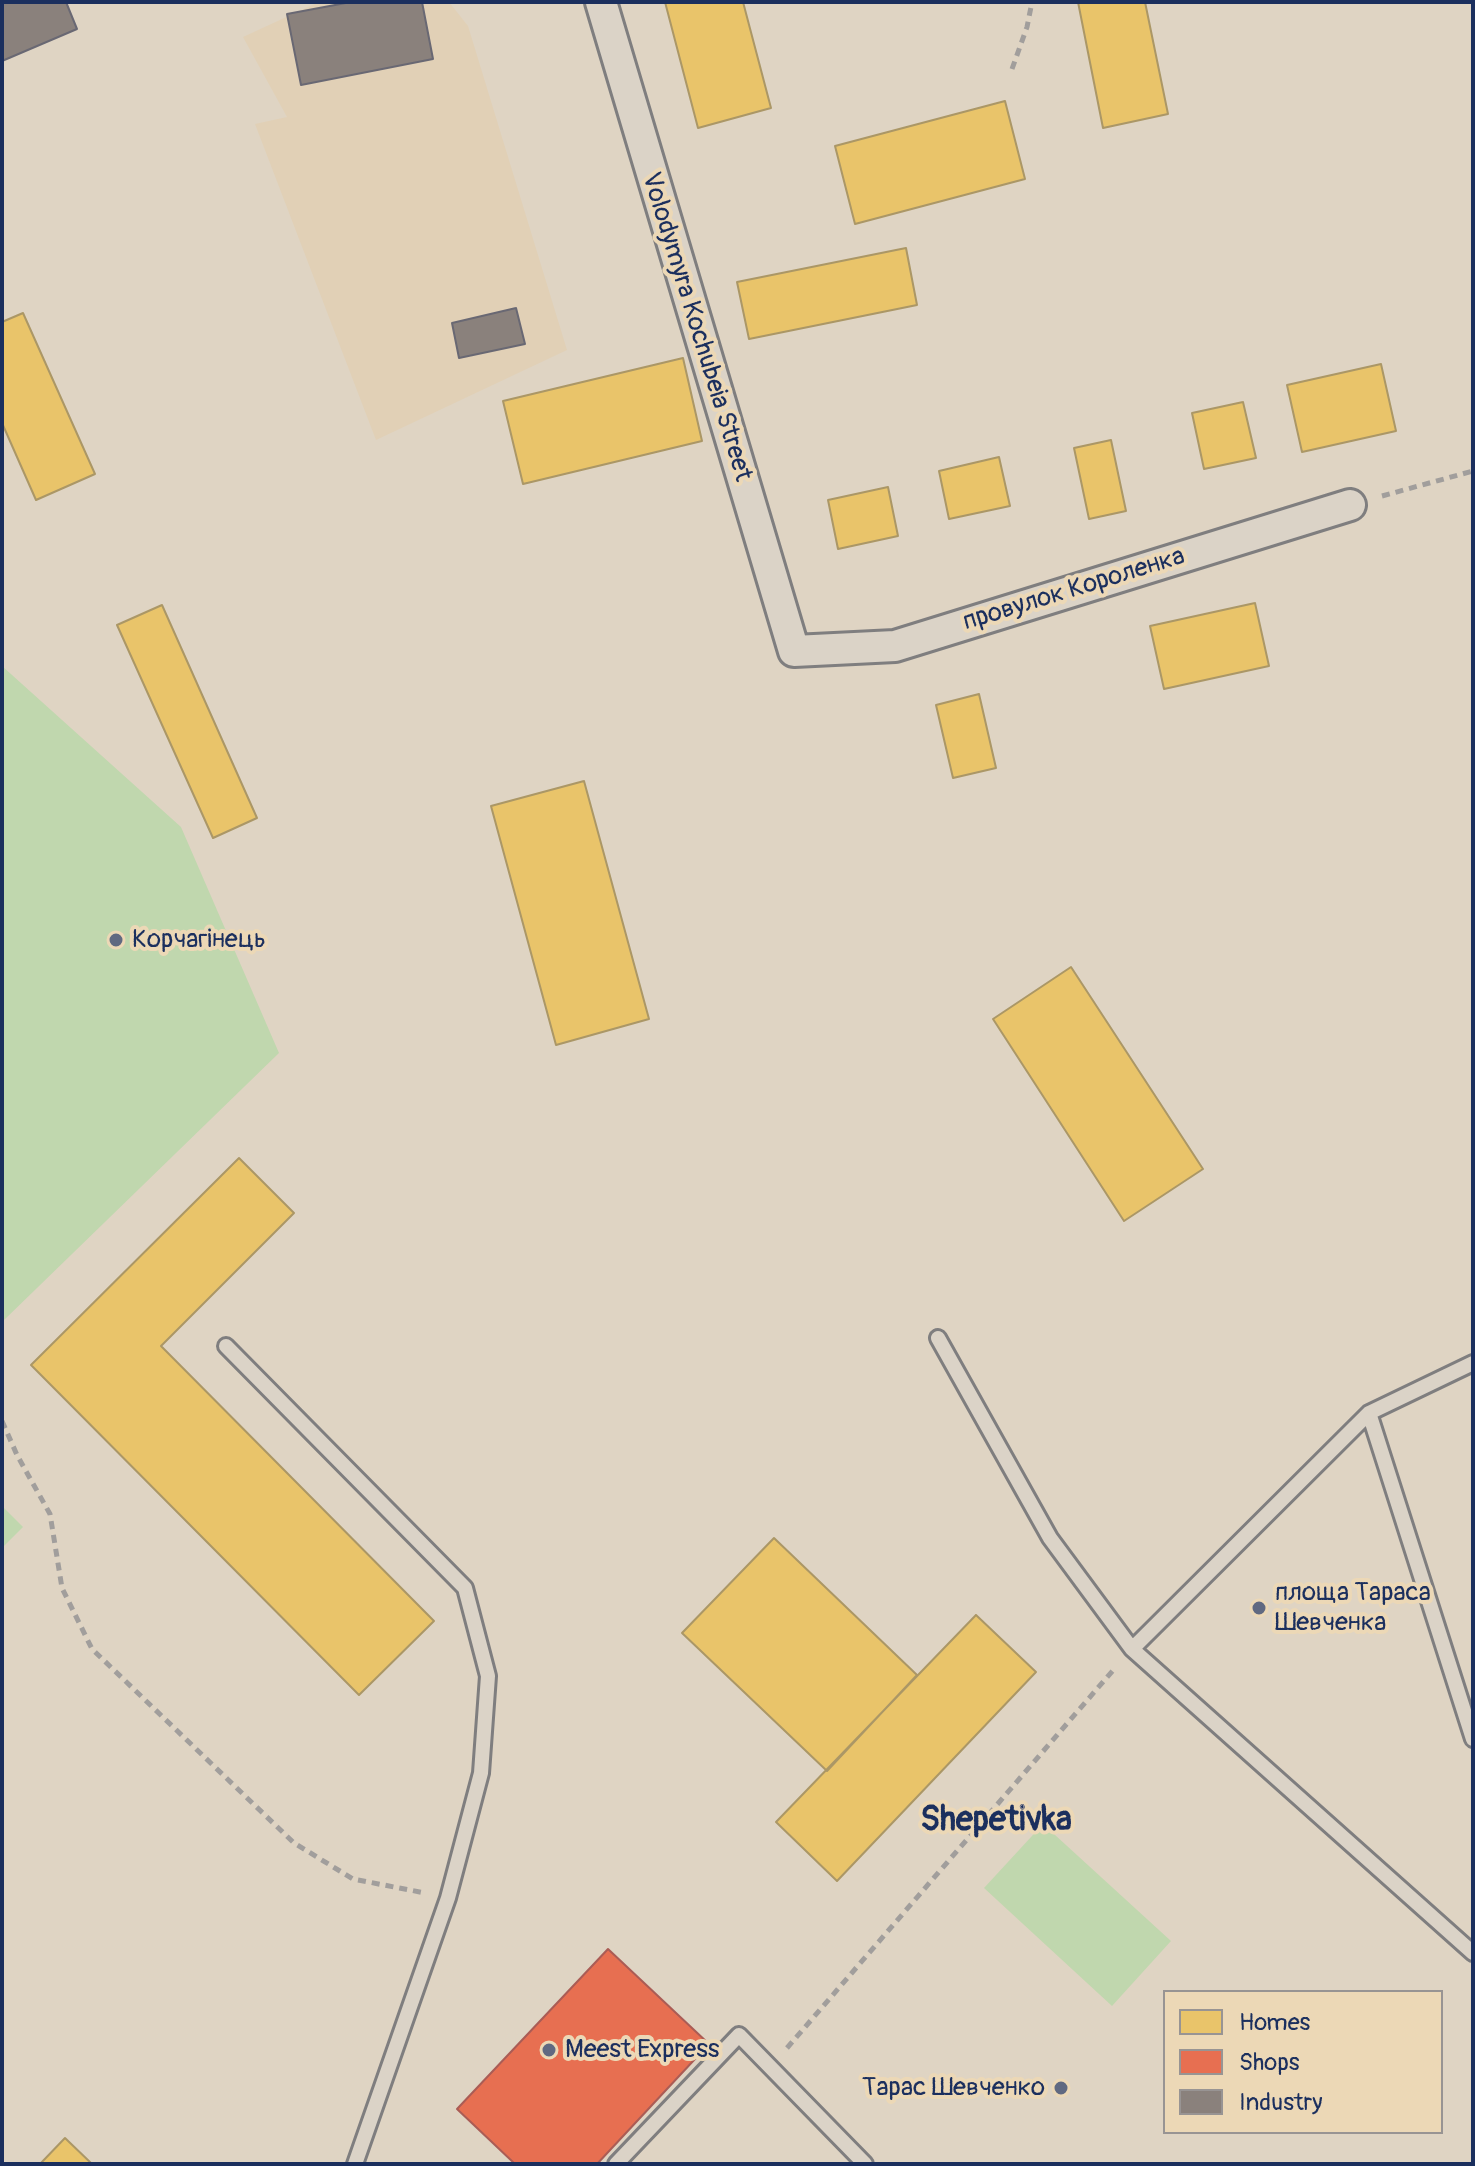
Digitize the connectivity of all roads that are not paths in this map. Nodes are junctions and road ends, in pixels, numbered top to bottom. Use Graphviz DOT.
graph roads {
  1 [pos="601,2"];
  2 [pos="1350,505"];
  3 [pos="794,651"];
  4 [pos="938,1338"];
  5 [pos="226,1346"];
  6 [pos="1473,1363"];
  7 [pos="1369,1413"];
  8 [pos="1132,1649"];
  9 [pos="1473,1739"];
  10 [pos="1473,1953"];
  11 [pos="355,2164"];
  12 [pos="616,2164"];
  13 [pos="865,2164"];
  1 -- 3 [label="street, Volodymyra Kochubeia Street"];
  2 -- 3 [label="street, провулок Короленка"];
  4 -- 8 [label="lane"];
  5 -- 11 [label="lane"];
  6 -- 7 [label="lane"];
  7 -- 8 [label="lane"];
  7 -- 9 [label="lane"];
  8 -- 10 [label="lane"];
  12 -- 13 [label="lane"];
}
